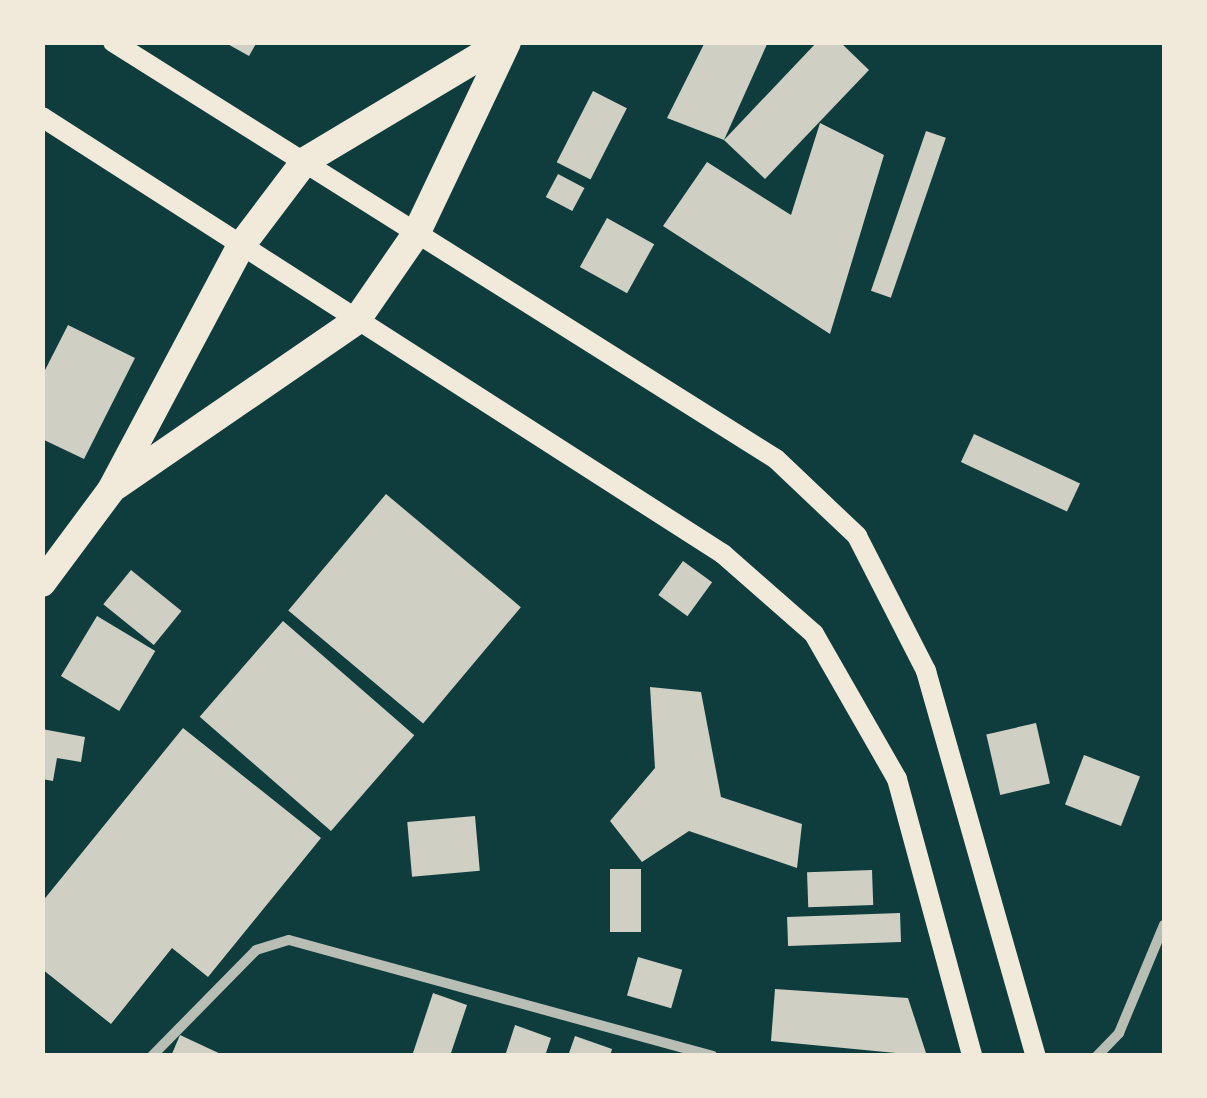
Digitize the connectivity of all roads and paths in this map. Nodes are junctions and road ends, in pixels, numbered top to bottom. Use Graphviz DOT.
graph roads {
  1 [pos="113,42"];
  2 [pos="506,42"];
  3 [pos="42,117"];
  4 [pos="305,161"];
  5 [pos="416,234"];
  6 [pos="240,247"];
  7 [pos="356,320"];
  8 [pos="111,490"];
  9 [pos="42,584"];
  10 [pos="1164,925"];
  11 [pos="152,1056"];
  12 [pos="712,1056"];
  13 [pos="972,1056"];
  14 [pos="1036,1056"];
  15 [pos="1098,1056"];
  1 -- 4 [label="main road"];
  2 -- 4 [label="highway"];
  2 -- 5 [label="highway"];
  3 -- 6 [label="main road"];
  4 -- 5 [label="main road"];
  4 -- 6 [label="highway"];
  5 -- 7 [label="highway"];
  5 -- 14 [label="main road"];
  6 -- 7 [label="main road"];
  6 -- 8 [label="highway"];
  7 -- 8 [label="highway"];
  7 -- 13 [label="main road"];
  8 -- 9 [label="highway"];
  10 -- 15 [label="street"];
  11 -- 12 [label="street"];
}
